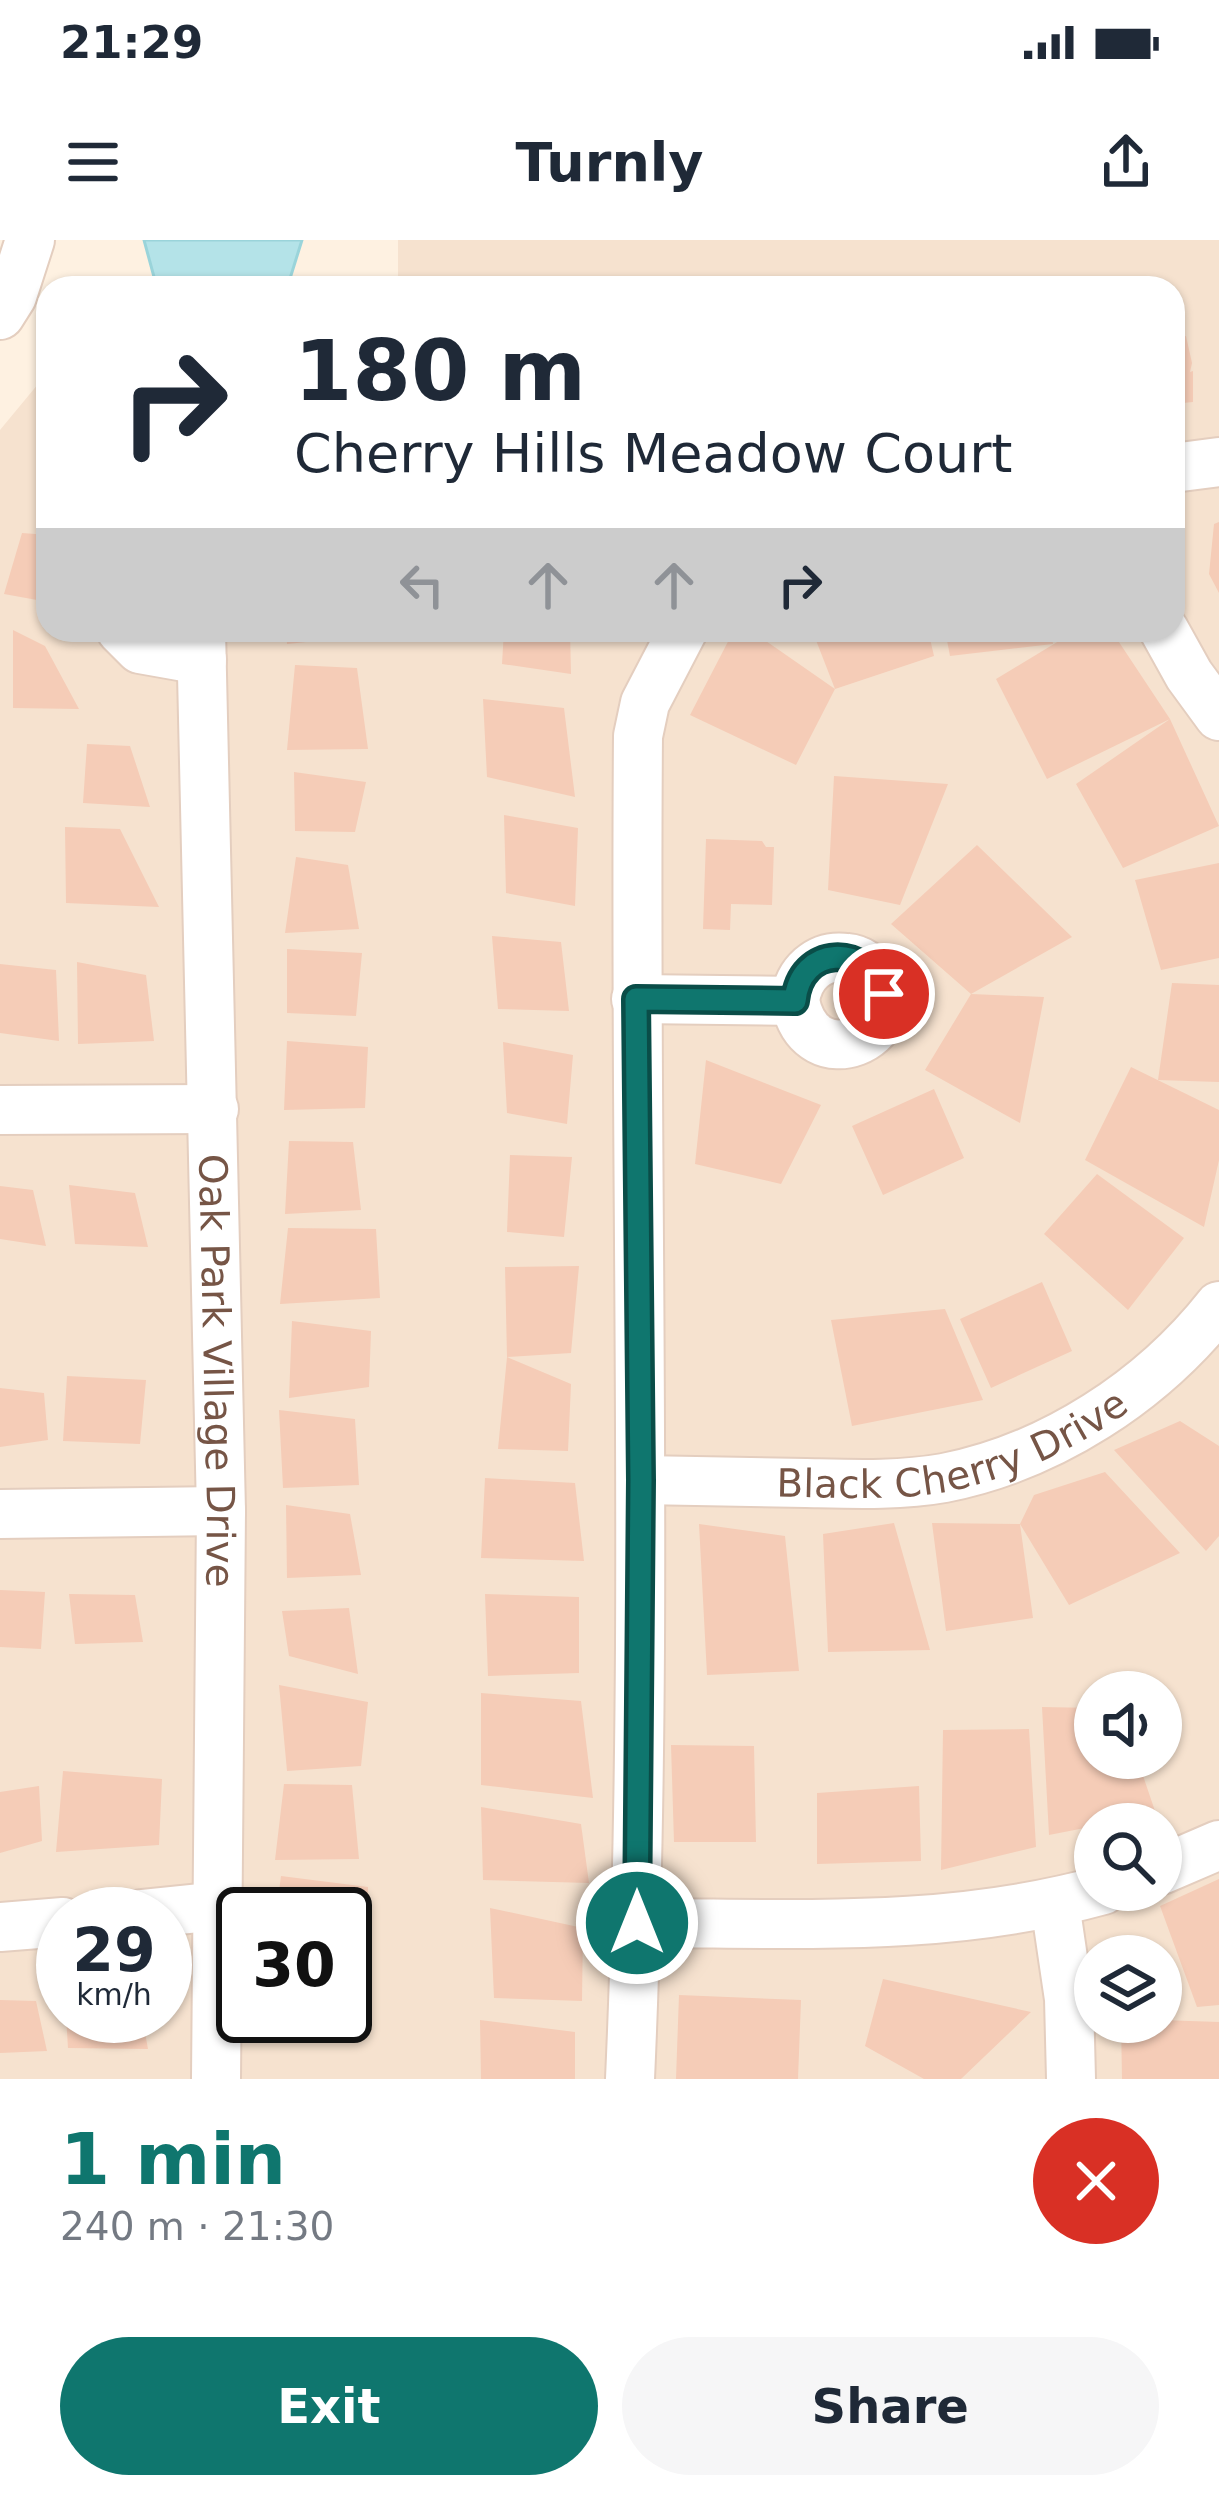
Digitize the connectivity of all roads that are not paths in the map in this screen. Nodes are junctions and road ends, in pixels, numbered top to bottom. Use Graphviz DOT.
graph roads {
  1 [pos="30,240"];
  2 [pos="0,315"];
  3 [pos="1219,462"];
  4 [pos="1185,466"];
  5 [pos="133,642"];
  6 [pos="671,642"];
  7 [pos="1171,642"];
  8 [pos="201,645"];
  9 [pos="1219,716"];
  10 [pos="636,999"];
  11 [pos="795,1001"];
  12 [pos="0,1109"];
  13 [pos="214,1109"];
  14 [pos="1219,1306"];
  15 [pos="641,1480"];
  16 [pos="220,1511"];
  17 [pos="0,1514"];
  18 [pos="1219,1845"];
  19 [pos="1182,1861"];
  20 [pos="219,1887"];
  21 [pos="1074,1898"];
  22 [pos="1054,1904"];
  23 [pos="637,1923"];
  24 [pos="36,1925"];
  25 [pos="0,1928"];
  26 [pos="217,2043"];
  27 [pos="216,2079"];
  28 [pos="630,2079"];
  29 [pos="1071,2079"];
  1 -- 2 [label="street"];
  3 -- 4 [label="street"];
  5 -- 8 [label="street, Oak Park Village Drive"];
  6 -- 10 [label="street"];
  7 -- 9 [label="street"];
  8 -- 13 [label="street, Oak Park Village Drive"];
  10 -- 11 [label="street"];
  10 -- 15 [label="street"];
  12 -- 13 [label="street"];
  13 -- 16 [label="street, Oak Park Village Drive"];
  14 -- 15 [label="street, Black Cherry Drive"];
  15 -- 23 [label="street"];
  16 -- 17 [label="street"];
  16 -- 20 [label="street, Oak Park Village Drive"];
  18 -- 19 [label="street"];
  21 -- 22 [label="street"];
  22 -- 23 [label="street"];
  22 -- 29 [label="street"];
  23 -- 28 [label="street"];
  24 -- 25 [label="street"];
  26 -- 27 [label="street, Oak Park Village Drive"];
}
